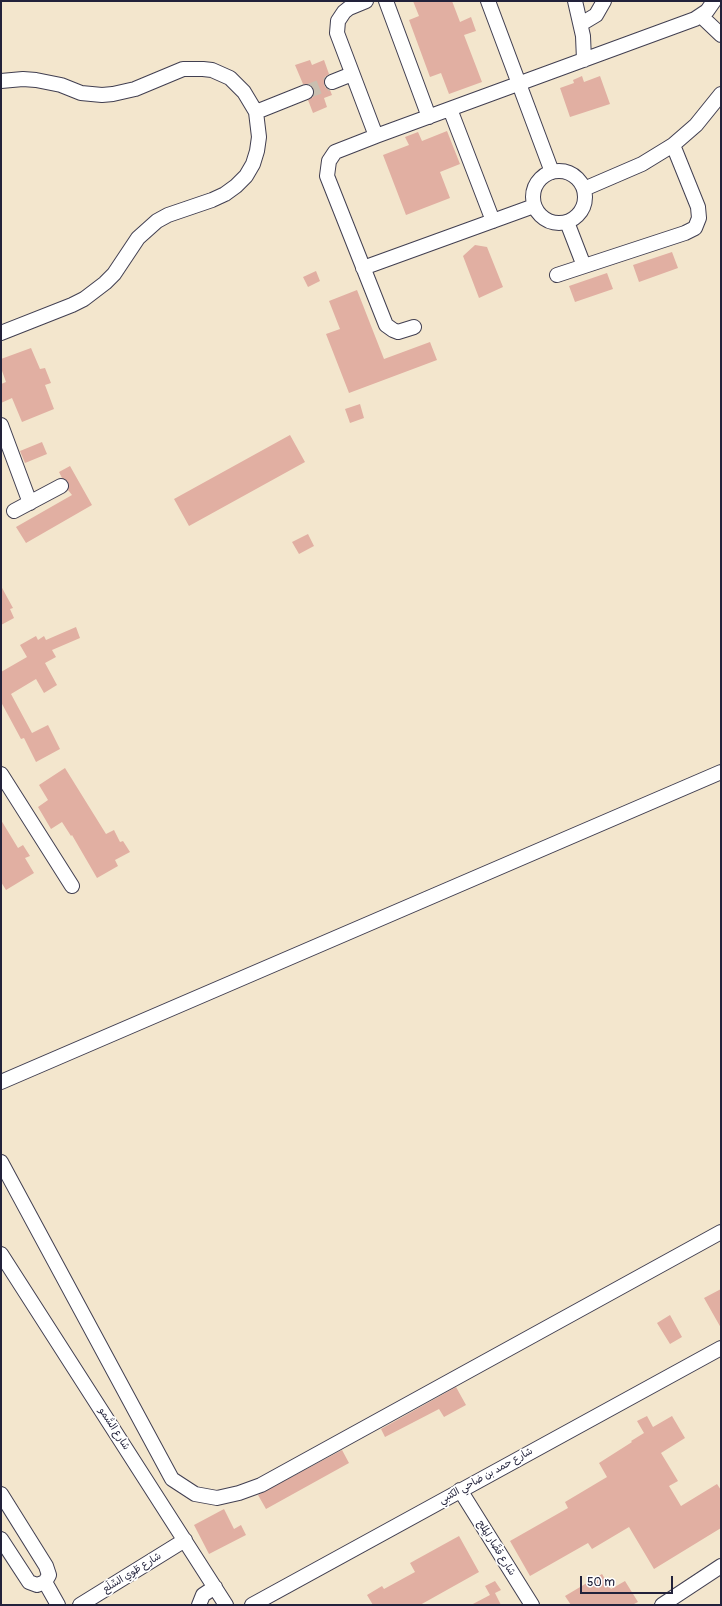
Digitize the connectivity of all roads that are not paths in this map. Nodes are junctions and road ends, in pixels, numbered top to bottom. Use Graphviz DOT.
graph roads {
  1 [pos="366,1"];
  2 [pos="386,1"];
  3 [pos="488,1"];
  4 [pos="575,1"];
  5 [pos="604,1"];
  6 [pos="714,1"];
  7 [pos="701,16"];
  8 [pos="581,24"];
  9 [pos="721,35"];
  10 [pos="584,60"];
  11 [pos="352,74"];
  12 [pos="1,81"];
  13 [pos="332,82"];
  14 [pos="519,84"];
  15 [pos="306,92"];
  16 [pos="721,94"];
  17 [pos="450,109"];
  18 [pos="256,112"];
  19 [pos="429,117"];
  20 [pos="376,136"];
  21 [pos="673,145"];
  22 [pos="552,172"];
  23 [pos="584,190"];
  24 [pos="534,206"];
  25 [pos="493,221"];
  26 [pos="567,222"];
  27 [pos="584,266"];
  28 [pos="364,268"];
  29 [pos="557,275"];
  30 [pos="414,327"];
  31 [pos="1,333"];
  32 [pos="1,425"];
  33 [pos="61,486"];
  34 [pos="30,503"];
  35 [pos="14,511"];
  36 [pos="721,772"];
  37 [pos="1,774"];
  38 [pos="72,886"];
  39 [pos="1,1082"];
  40 [pos="1,1162"];
  41 [pos="721,1232"];
  42 [pos="1,1254"];
  43 [pos="721,1348"];
  44 [pos="460,1490"];
  45 [pos="1,1494"];
  46 [pos="1,1539"];
  47 [pos="185,1540"];
  48 [pos="721,1566"];
  49 [pos="45,1582"];
  50 [pos="215,1587"];
  51 [pos="58,1605"];
  52 [pos="80,1605"];
  53 [pos="199,1605"];
  54 [pos="226,1605"];
  55 [pos="252,1605"];
  56 [pos="532,1605"];
  57 [pos="662,1605"];
  1 -- 11 [label="street"];
  2 -- 19 [label="street"];
  3 -- 14 [label="street"];
  4 -- 8 [label="street"];
  5 -- 8 [label="street"];
  6 -- 7 [label="street"];
  7 -- 9 [label="street"];
  7 -- 10 [label="street"];
  8 -- 10 [label="street"];
  10 -- 14 [label="street"];
  11 -- 13 [label="street"];
  11 -- 20 [label="street"];
  12 -- 18 [label="street"];
  14 -- 17 [label="street"];
  14 -- 22 [label="street"];
  15 -- 18 [label="street"];
  16 -- 21 [label="street"];
  17 -- 19 [label="street"];
  17 -- 25 [label="street"];
  18 -- 31 [label="street"];
  19 -- 20 [label="street"];
  20 -- 28 [label="street"];
  21 -- 23 [label="street"];
  21 -- 27 [label="street"];
  22 -- 23 [label="street"];
  22 -- 24 [label="street"];
  23 -- 26 [label="street"];
  24 -- 25 [label="street"];
  24 -- 26 [label="street"];
  25 -- 28 [label="street"];
  26 -- 27 [label="street"];
  27 -- 29 [label="street"];
  28 -- 30 [label="street"];
  32 -- 34 [label="street"];
  33 -- 34 [label="street"];
  34 -- 35 [label="street"];
  36 -- 39 [label="street"];
  37 -- 38 [label="street"];
  40 -- 41 [label="street"];
  42 -- 47 [label="street, شارع السُّمو"];
  43 -- 44 [label="street, شارع حمد بن ضاحي الكتبي"];
  44 -- 55 [label="street, شارع حمد بن ضاحي الكتبي"];
  44 -- 56 [label="street, شارع قصَّار المِلح"];
  45 -- 49 [label="street"];
  46 -- 49 [label="street"];
  47 -- 50 [label="street, شارع السُّمو"];
  47 -- 52 [label="street, شارع طَوِي السِّلَع"];
  48 -- 57 [label="street"];
  49 -- 51 [label="street"];
  50 -- 53 [label="street"];
  50 -- 54 [label="street, شارع السُّمو"];
}
